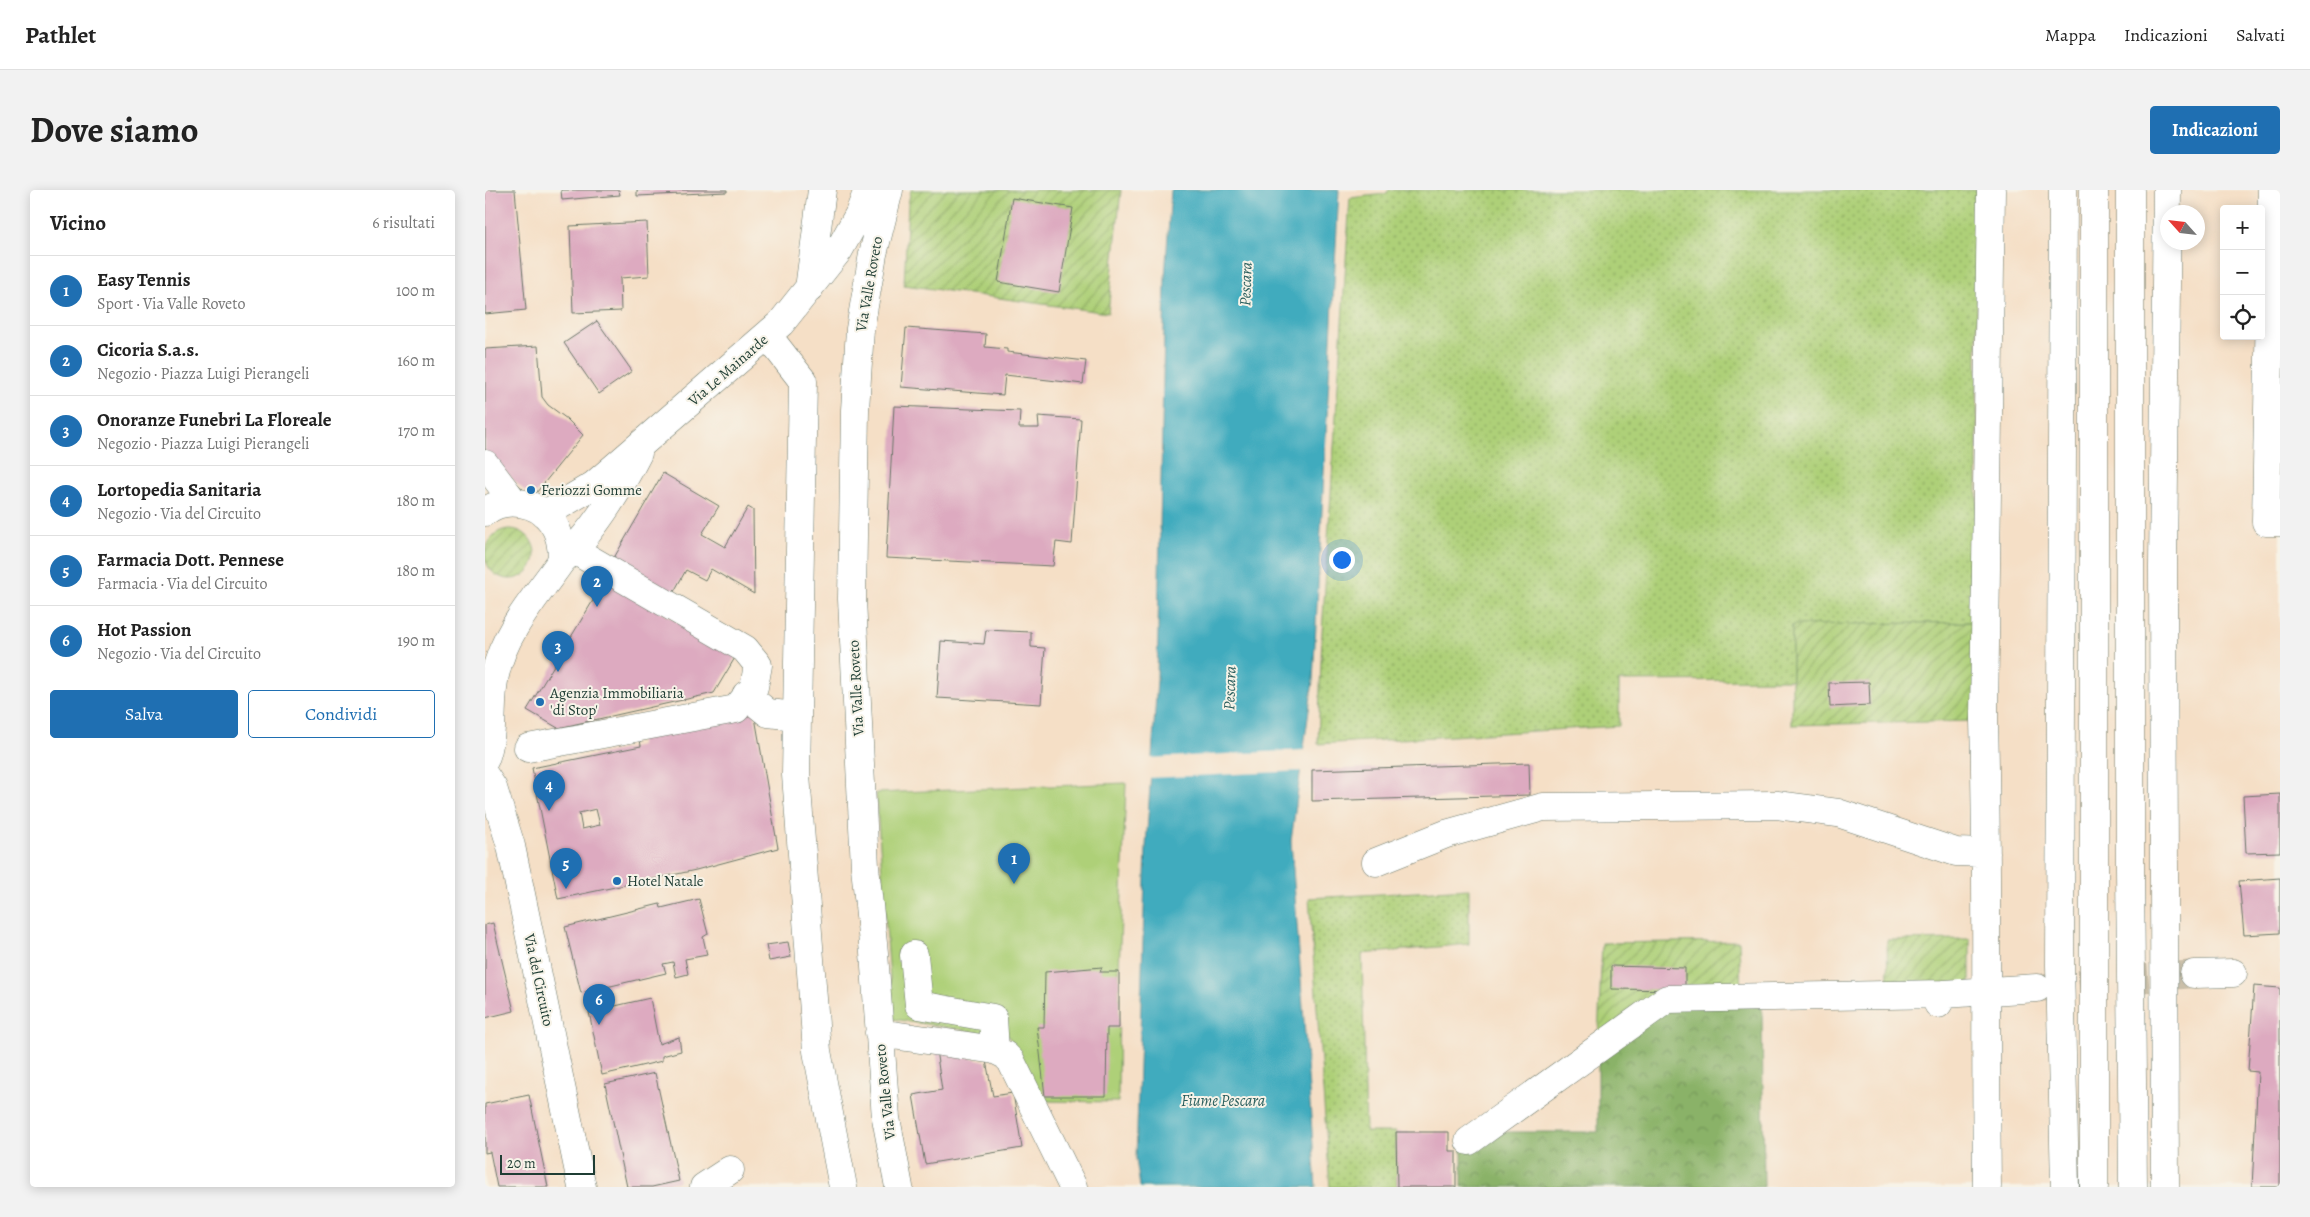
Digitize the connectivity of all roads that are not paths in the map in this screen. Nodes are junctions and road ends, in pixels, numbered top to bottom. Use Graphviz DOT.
graph roads {
  1 [pos="822,190"];
  2 [pos="868,190"];
  3 [pos="889,190"];
  4 [pos="1991,190"];
  5 [pos="2063,190"];
  6 [pos="2167,190"];
  7 [pos="2272,190"];
  8 [pos="2094,195"];
  9 [pos="2130,195"];
  10 [pos="828,266"];
  11 [pos="809,290"];
  12 [pos="768,336"];
  13 [pos="643,445"];
  14 [pos="485,464"];
  15 [pos="514,502"];
  16 [pos="485,512"];
  17 [pos="545,514"];
  18 [pos="2280,522"];
  19 [pos="568,555"];
  20 [pos="747,695"];
  21 [pos="796,716"];
  22 [pos="486,738"];
  23 [pos="528,748"];
  24 [pos="485,776"];
  25 [pos="1986,853"];
  26 [pos="1377,862"];
  27 [pos="913,955"];
  28 [pos="2233,973"];
  29 [pos="2194,974"];
  30 [pos="2037,988"];
  31 [pos="1985,992"];
  32 [pos="879,1033"];
  33 [pos="995,1050"];
  34 [pos="1469,1141"];
  35 [pos="730,1170"];
  36 [pos="582,1187"];
  37 [pos="704,1187"];
  38 [pos="843,1187"];
  39 [pos="899,1187"];
  40 [pos="1073,1187"];
  41 [pos="1987,1187"];
  42 [pos="2065,1187"];
  43 [pos="2094,1187"];
  44 [pos="2133,1187"];
  45 [pos="2165,1187"];
  1 -- 11 [label="main road"];
  2 -- 10 [label="main road, Via Valle Roveto"];
  3 -- 32 [label="main road, Via Valle Roveto"];
  4 -- 25 [label="main road"];
  5 -- 42 [label="main road"];
  6 -- 45 [label="main road"];
  7 -- 18 [label="main road"];
  8 -- 43 [label="main road"];
  9 -- 44 [label="main road"];
  10 -- 11 [label="main road, Via Le Mainarde"];
  11 -- 12 [label="main road, Via Le Mainarde"];
  12 -- 13 [label="main road, Via Le Mainarde"];
  12 -- 21 [label="main road"];
  13 -- 17 [label="main road, Via Le Mainarde"];
  13 -- 19 [label="main road, Via Le Mainarde"];
  14 -- 15 [label="main road"];
  15 -- 16 [label="main road"];
  15 -- 17 [label="main road"];
  17 -- 19 [label="main road"];
  19 -- 20 [label="main road"];
  19 -- 22 [label="main road, Via Le Mainarde"];
  20 -- 21 [label="main road"];
  20 -- 23 [label="main road"];
  21 -- 38 [label="main road"];
  24 -- 36 [label="main road, Via del Circuito"];
  25 -- 26 [label="main road"];
  25 -- 31 [label="main road"];
  27 -- 33 [label="main road"];
  28 -- 29 [label="main road"];
  30 -- 31 [label="main road"];
  31 -- 34 [label="main road"];
  31 -- 41 [label="main road"];
  32 -- 33 [label="main road"];
  32 -- 39 [label="main road, Via Valle Roveto"];
  33 -- 40 [label="main road"];
  35 -- 37 [label="main road"];
}
